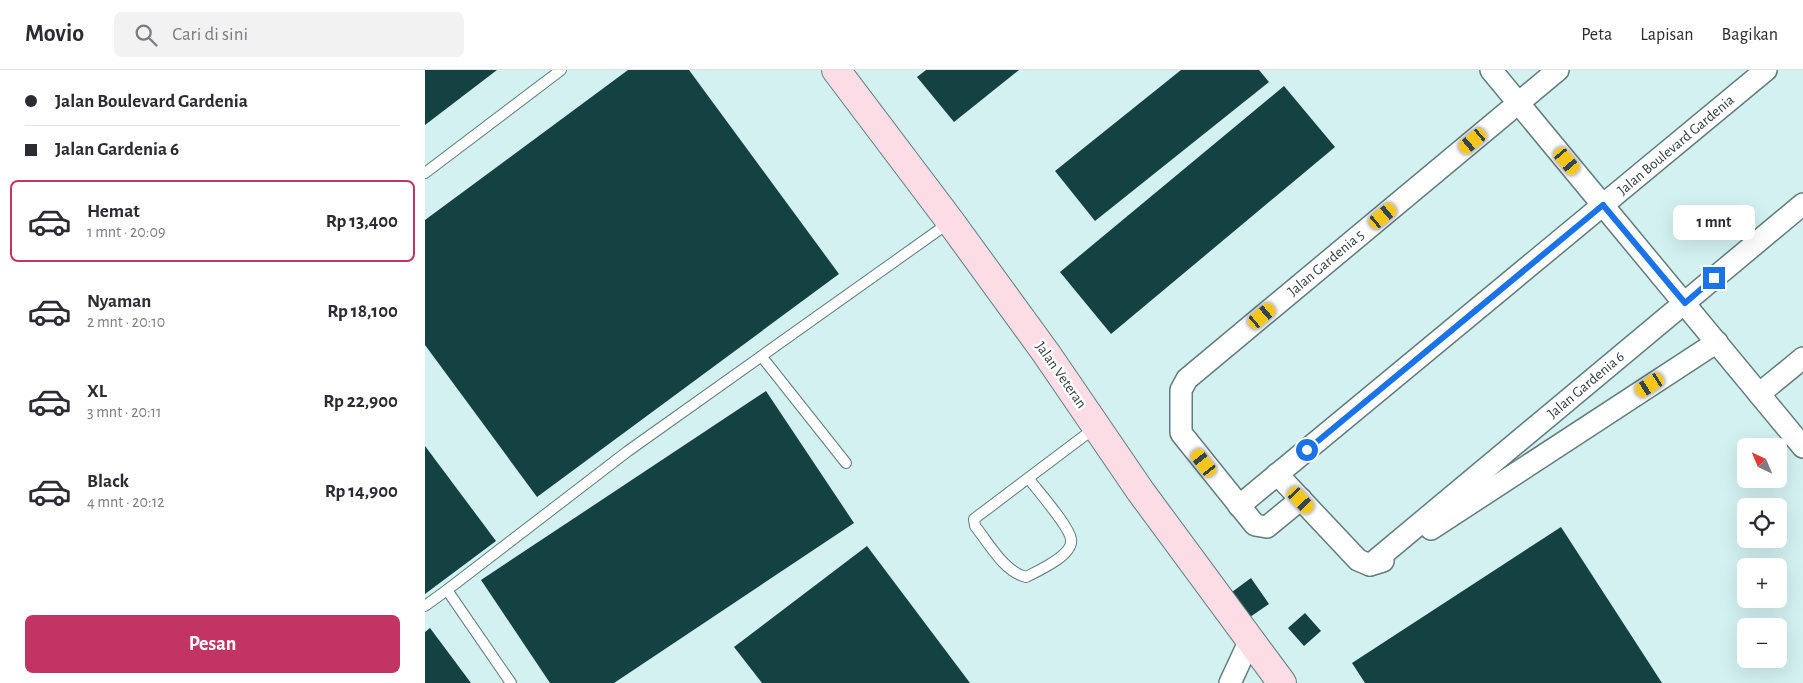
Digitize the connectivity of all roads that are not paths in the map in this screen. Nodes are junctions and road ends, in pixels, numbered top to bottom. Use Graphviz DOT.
graph roads {
  1 [pos="561,70"];
  2 [pos="836,70"];
  3 [pos="1491,70"];
  4 [pos="1558,70"];
  5 [pos="1766,70"];
  6 [pos="1519,103"];
  7 [pos="425,173"];
  8 [pos="1803,204"];
  9 [pos="1603,205"];
  10 [pos="950,222"];
  11 [pos="1685,303"];
  12 [pos="1717,342"];
  13 [pos="762,357"];
  14 [pos="1803,358"];
  15 [pos="1759,394"];
  16 [pos="1096,427"];
  17 [pos="1803,447"];
  18 [pos="846,463"];
  19 [pos="1277,474"];
  20 [pos="1029,479"];
  21 [pos="1301,500"];
  22 [pos="1239,506"];
  23 [pos="1369,566"];
  24 [pos="447,590"];
  25 [pos="425,606"];
  26 [pos="1251,640"];
  27 [pos="511,683"];
  28 [pos="1230,683"];
  29 [pos="1282,683"];
  1 -- 7 [label="lane"];
  2 -- 10 [label="main road, Jalan Veteran"];
  3 -- 6 [label="street"];
  4 -- 6 [label="street, Jalan Gardenia 5"];
  5 -- 9 [label="street, Jalan Boulevard Gardenia"];
  6 -- 9 [label="street"];
  6 -- 22 [label="street, Jalan Gardenia 5"];
  8 -- 11 [label="street, Jalan Gardenia 6"];
  9 -- 11 [label="street"];
  9 -- 19 [label="street, Jalan Boulevard Gardenia"];
  10 -- 13 [label="lane"];
  10 -- 16 [label="main road, Jalan Veteran"];
  11 -- 12 [label="street"];
  11 -- 23 [label="street, Jalan Gardenia 6"];
  12 -- 15 [label="street"];
  12 -- 23 [label="street"];
  13 -- 18 [label="lane"];
  13 -- 24 [label="lane"];
  14 -- 15 [label="street"];
  15 -- 17 [label="street"];
  16 -- 20 [label="lane"];
  16 -- 26 [label="main road, Jalan Veteran"];
  19 -- 21 [label="street"];
  19 -- 22 [label="street, Jalan Boulevard Gardenia"];
  20 -- 20 [label="lane"];
  21 -- 22 [label="street"];
  21 -- 23 [label="street"];
  24 -- 25 [label="lane"];
  24 -- 27 [label="lane"];
  26 -- 28 [label="street"];
  26 -- 29 [label="main road, Jalan Veteran"];
}
